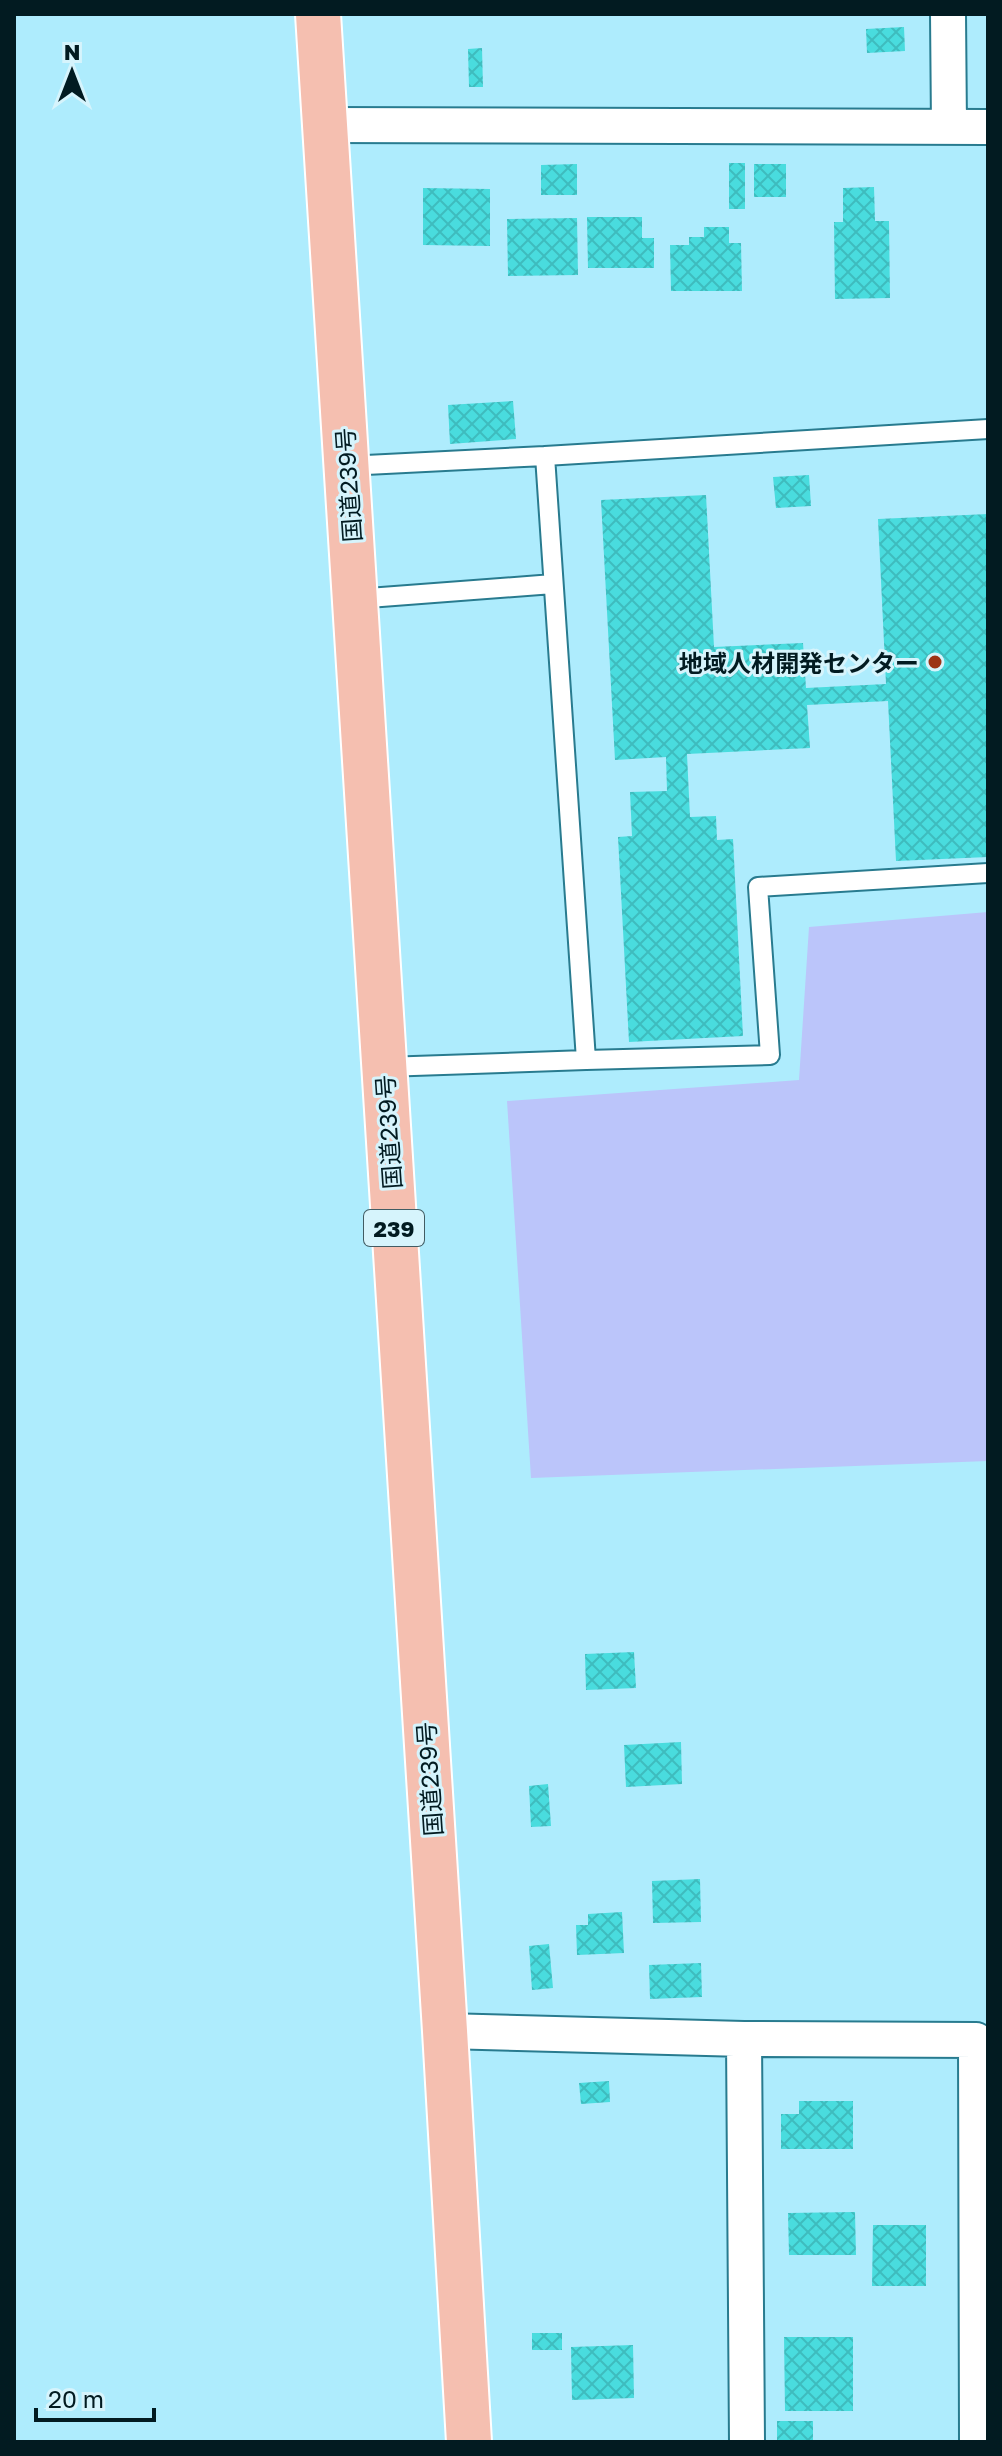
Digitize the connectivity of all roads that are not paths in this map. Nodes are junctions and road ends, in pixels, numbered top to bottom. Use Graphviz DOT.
graph roads {
  1 [pos="318,14"];
  2 [pos="948,14"];
  3 [pos="325,125"];
  4 [pos="949,127"];
  5 [pos="988,127"];
  6 [pos="988,429"];
  7 [pos="545,456"];
  8 [pos="346,466"];
  9 [pos="553,584"];
  10 [pos="355,599"];
  11 [pos="988,873"];
  12 [pos="586,1060"];
  13 [pos="384,1067"];
  14 [pos="445,2031"];
  15 [pos="744,2039"];
  16 [pos="982,2316"];
  17 [pos="469,2442"];
  18 [pos="747,2442"];
  19 [pos="977,2442"];
  1 -- 3 [label="highway, 国道239号 / 239"];
  2 -- 4 [label="street"];
  3 -- 4 [label="street"];
  3 -- 8 [label="highway, 国道239号 / 239"];
  4 -- 5 [label="street"];
  6 -- 7 [label="lane"];
  7 -- 8 [label="lane"];
  7 -- 9 [label="lane"];
  8 -- 10 [label="highway, 国道239号 / 239"];
  9 -- 10 [label="lane"];
  9 -- 12 [label="lane"];
  10 -- 13 [label="highway, 国道239号 / 239"];
  11 -- 12 [label="lane"];
  12 -- 13 [label="lane"];
  13 -- 14 [label="highway, 国道239号 / 239"];
  14 -- 15 [label="street"];
  14 -- 17 [label="highway, 国道239号 / 239"];
  15 -- 16 [label="street"];
  15 -- 18 [label="street"];
  16 -- 19 [label="street"];
}
